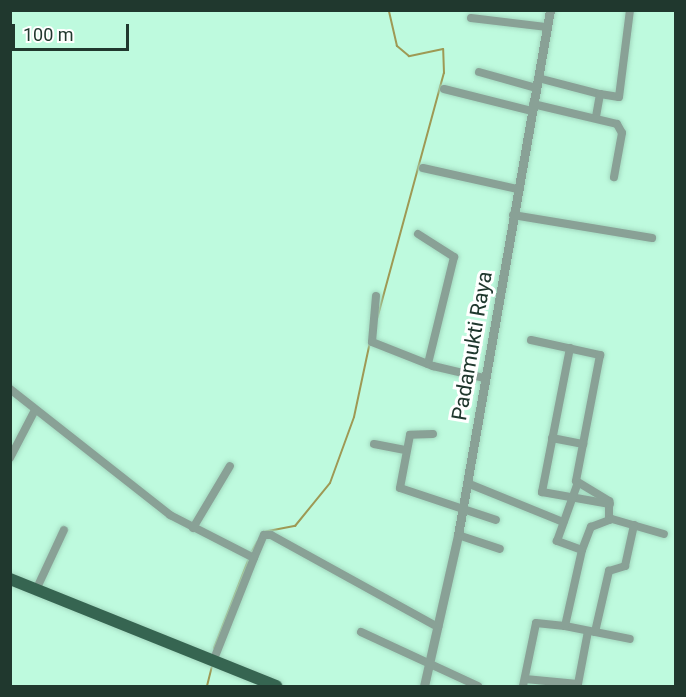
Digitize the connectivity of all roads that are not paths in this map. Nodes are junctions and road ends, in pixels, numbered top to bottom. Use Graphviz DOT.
graph roads {
  1 [pos="550,10"];
  2 [pos="630,10"];
  3 [pos="471,18"];
  4 [pos="547,27"];
  5 [pos="479,72"];
  6 [pos="537,83"];
  7 [pos="444,89"];
  8 [pos="600,94"];
  9 [pos="532,107"];
  10 [pos="596,117"];
  11 [pos="423,168"];
  12 [pos="614,177"];
  13 [pos="517,189"];
  14 [pos="513,215"];
  15 [pos="418,234"];
  16 [pos="652,238"];
  17 [pos="376,296"];
  18 [pos="531,340"];
  19 [pos="570,348"];
  20 [pos="428,364"];
  21 [pos="484,378"];
  22 [pos="10,389"];
  23 [pos="36,410"];
  24 [pos="433,434"];
  25 [pos="552,438"];
  26 [pos="374,444"];
  27 [pos="583,444"];
  28 [pos="406,450"];
  29 [pos="10,458"];
  30 [pos="230,466"];
  31 [pos="467,483"];
  32 [pos="577,485"];
  33 [pos="572,500"];
  34 [pos="610,504"];
  35 [pos="462,508"];
  36 [pos="496,520"];
  37 [pos="609,520"];
  38 [pos="563,522"];
  39 [pos="634,525"];
  40 [pos="192,528"];
  41 [pos="64,530"];
  42 [pos="664,534"];
  43 [pos="458,535"];
  44 [pos="500,549"];
  45 [pos="582,550"];
  46 [pos="254,558"];
  47 [pos="10,579"];
  48 [pos="36,590"];
  49 [pos="566,626"];
  50 [pos="438,627"];
  51 [pos="592,631"];
  52 [pos="361,632"];
  53 [pos="630,639"];
  54 [pos="214,659"];
  55 [pos="431,660"];
  56 [pos="524,683"];
  57 [pos="579,685"];
  58 [pos="276,687"];
  59 [pos="424,687"];
  60 [pos="477,687"];
  1 -- 4 [label="street, Padamukti Raya"];
  2 -- 8 [label="street"];
  3 -- 4 [label="street"];
  4 -- 6 [label="street, Padamukti Raya"];
  5 -- 6 [label="street"];
  6 -- 8 [label="street"];
  6 -- 9 [label="street, Padamukti Raya"];
  7 -- 9 [label="street"];
  8 -- 10 [label="street"];
  9 -- 10 [label="street"];
  9 -- 13 [label="street, Padamukti Raya"];
  10 -- 12 [label="street"];
  11 -- 13 [label="street"];
  13 -- 14 [label="street, Padamukti Raya"];
  14 -- 16 [label="street"];
  14 -- 21 [label="street, Padamukti Raya"];
  15 -- 20 [label="street"];
  17 -- 20 [label="street"];
  18 -- 19 [label="street"];
  19 -- 25 [label="street"];
  19 -- 27 [label="street"];
  20 -- 21 [label="street"];
  21 -- 31 [label="street, Padamukti Raya"];
  22 -- 23 [label="street"];
  23 -- 29 [label="street"];
  23 -- 40 [label="street"];
  24 -- 28 [label="street"];
  25 -- 27 [label="street"];
  25 -- 33 [label="street"];
  26 -- 28 [label="street"];
  27 -- 32 [label="street"];
  28 -- 35 [label="street"];
  30 -- 40 [label="street"];
  31 -- 35 [label="street, Padamukti Raya"];
  31 -- 38 [label="street"];
  32 -- 33 [label="street"];
  32 -- 34 [label="street"];
  33 -- 34 [label="street"];
  33 -- 38 [label="street"];
  34 -- 37 [label="street"];
  35 -- 36 [label="street"];
  35 -- 43 [label="street, Padamukti Raya"];
  37 -- 39 [label="street"];
  37 -- 45 [label="street"];
  38 -- 45 [label="street"];
  39 -- 42 [label="street"];
  39 -- 51 [label="street"];
  40 -- 46 [label="street"];
  41 -- 48 [label="street"];
  43 -- 44 [label="street"];
  43 -- 50 [label="street, Padamukti Raya"];
  45 -- 49 [label="street"];
  46 -- 50 [label="street"];
  46 -- 54 [label="street"];
  47 -- 48 [label="main road"];
  48 -- 54 [label="main road"];
  49 -- 51 [label="street"];
  49 -- 56 [label="street"];
  50 -- 55 [label="street, Padamukti Raya"];
  51 -- 53 [label="street"];
  51 -- 57 [label="street"];
  52 -- 55 [label="street"];
  54 -- 58 [label="main road"];
  55 -- 59 [label="street, Padamukti Raya"];
  55 -- 60 [label="street"];
  56 -- 57 [label="street"];
}
